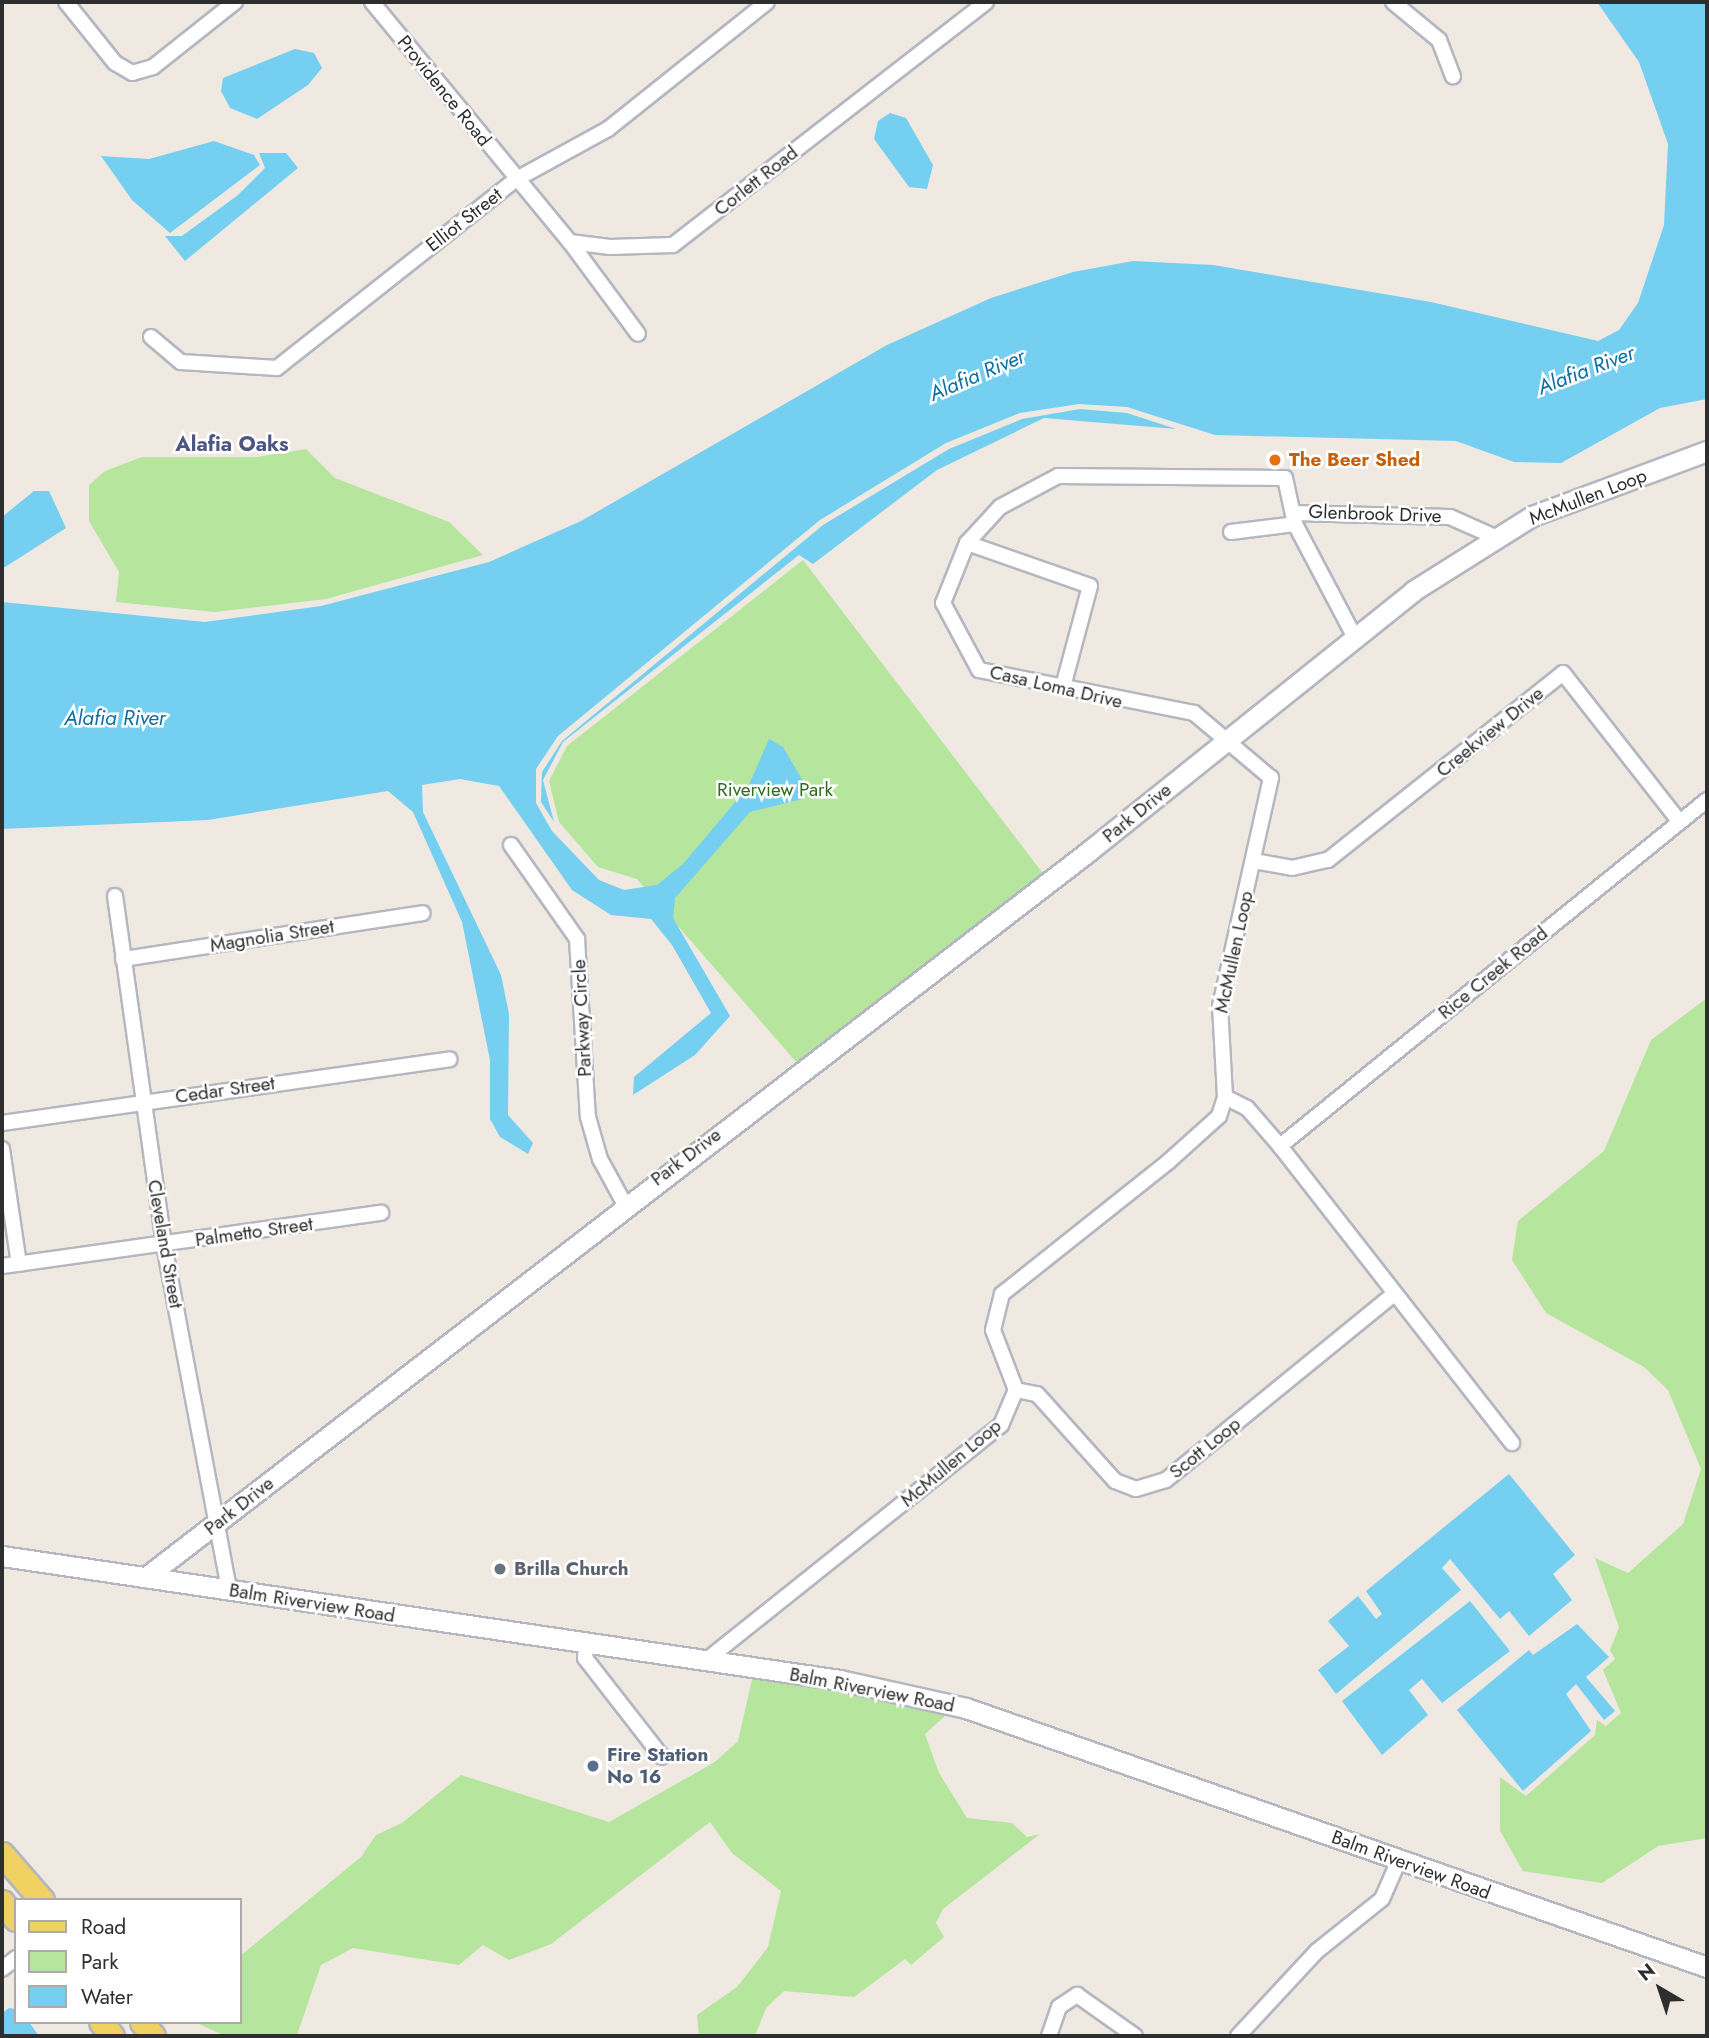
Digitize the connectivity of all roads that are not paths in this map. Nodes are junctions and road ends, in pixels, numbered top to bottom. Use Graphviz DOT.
graph roads {
  1 [pos="66,2"];
  2 [pos="235,2"];
  3 [pos="372,2"];
  4 [pos="767,2"];
  5 [pos="986,2"];
  6 [pos="1393,2"];
  7 [pos="1453,76"];
  8 [pos="515,180"];
  9 [pos="570,242"];
  10 [pos="638,334"];
  11 [pos="151,337"];
  12 [pos="1706,453"];
  13 [pos="1294,518"];
  14 [pos="1231,532"];
  15 [pos="1495,537"];
  16 [pos="967,542"];
  17 [pos="1354,636"];
  18 [pos="1063,687"];
  19 [pos="1228,740"];
  20 [pos="1707,800"];
  21 [pos="1680,822"];
  22 [pos="511,845"];
  23 [pos="1254,861"];
  24 [pos="115,896"];
  25 [pos="422,914"];
  26 [pos="123,959"];
  27 [pos="449,1059"];
  28 [pos="1225,1097"];
  29 [pos="141,1101"];
  30 [pos="2,1123"];
  31 [pos="1280,1146"];
  32 [pos="2,1149"];
  33 [pos="624,1203"];
  34 [pos="381,1213"];
  35 [pos="164,1245"];
  36 [pos="19,1264"];
  37 [pos="2,1266"];
  38 [pos="1394,1294"];
  39 [pos="1016,1390"];
  40 [pos="1512,1443"];
  41 [pos="218,1522"];
  42 [pos="2,1556"];
  43 [pos="146,1577"];
  44 [pos="229,1590"];
  45 [pos="586,1645"];
  46 [pos="704,1662"];
  47 [pos="662,1757"];
  48 [pos="2,1854"];
  49 [pos="1399,1860"];
  50 [pos="40,1898"];
  51 [pos="2,1902"];
  52 [pos="14,1917"];
  53 [pos="1707,1967"];
  54 [pos="1127,2034"];
  55 [pos="1049,2036"];
  56 [pos="1238,2036"];
  1 -- 2 [label="street"];
  3 -- 8 [label="street, Providence Road"];
  4 -- 8 [label="street, Elliot Street"];
  5 -- 9 [label="street, Corlett Road"];
  6 -- 7 [label="street"];
  8 -- 9 [label="street"];
  8 -- 11 [label="street, Elliot Street"];
  9 -- 10 [label="street"];
  12 -- 15 [label="street, McMullen Loop"];
  13 -- 14 [label="street, Glenbrook Drive"];
  13 -- 15 [label="street, Glenbrook Drive"];
  13 -- 16 [label="street, Casa Loma Drive"];
  13 -- 17 [label="street"];
  15 -- 17 [label="street, McMullen Loop"];
  16 -- 18 [label="street, Casa Loma Drive"];
  16 -- 18 [label="street"];
  17 -- 19 [label="street, McMullen Loop"];
  18 -- 19 [label="street, Casa Loma Drive"];
  19 -- 23 [label="street, McMullen Loop"];
  19 -- 33 [label="street, Park Drive"];
  20 -- 21 [label="street, Rice Creek Road"];
  21 -- 23 [label="street, Creekview Drive"];
  21 -- 31 [label="street, Rice Creek Road"];
  22 -- 33 [label="street, Parkway Circle"];
  23 -- 28 [label="street, McMullen Loop"];
  24 -- 26 [label="street, Cleveland Street"];
  25 -- 26 [label="street, Magnolia Street"];
  26 -- 29 [label="street, Cleveland Street"];
  27 -- 29 [label="street, Cedar Street"];
  28 -- 31 [label="street"];
  28 -- 39 [label="street"];
  29 -- 30 [label="street, Cedar Street"];
  29 -- 35 [label="street, Cleveland Street"];
  31 -- 38 [label="street"];
  32 -- 36 [label="street"];
  33 -- 41 [label="street, Park Drive"];
  34 -- 35 [label="street, Palmetto Street"];
  35 -- 36 [label="street, Palmetto Street"];
  35 -- 41 [label="street, Cleveland Street"];
  36 -- 37 [label="street, Palmetto Street"];
  38 -- 39 [label="street, Scott Loop"];
  38 -- 40 [label="street"];
  39 -- 46 [label="street, McMullen Loop"];
  41 -- 43 [label="street, Park Drive"];
  41 -- 44 [label="street, Cleveland Street"];
  42 -- 43 [label="street, Balm Riverview Road"];
  43 -- 44 [label="street, Balm Riverview Road"];
  44 -- 45 [label="street, Balm Riverview Road"];
  45 -- 46 [label="street, Balm Riverview Road"];
  45 -- 47 [label="street"];
  46 -- 49 [label="street, Balm Riverview Road"];
  48 -- 50 [label="main road"];
  49 -- 53 [label="street, Balm Riverview Road"];
  49 -- 56 [label="street"];
  51 -- 52 [label="main road"];
  54 -- 55 [label="street"];
}
